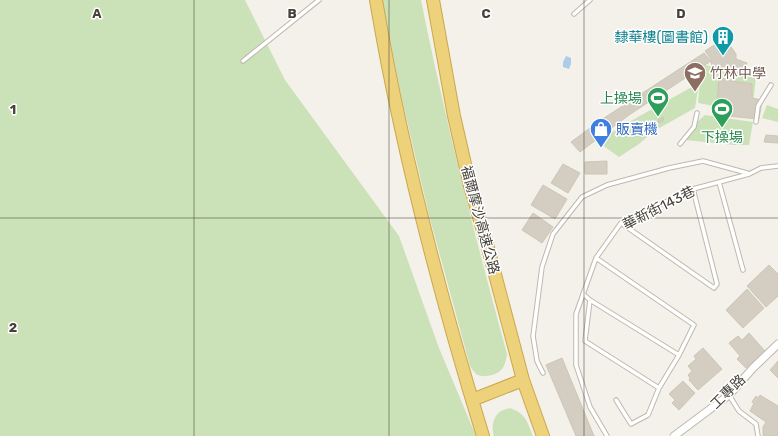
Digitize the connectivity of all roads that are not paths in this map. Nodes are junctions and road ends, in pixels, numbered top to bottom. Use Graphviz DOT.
graph roads {
  1 [pos="319,0"];
  2 [pos="376,0"];
  3 [pos="433,0"];
  4 [pos="590,0"];
  5 [pos="574,14"];
  6 [pos="244,61"];
  7 [pos="771,85"];
  8 [pos="697,114"];
  9 [pos="756,122"];
  10 [pos="680,144"];
  11 [pos="778,166"];
  12 [pos="749,174"];
  13 [pos="719,182"];
  14 [pos="692,189"];
  15 [pos="621,224"];
  16 [pos="596,258"];
  17 [pos="743,270"];
  18 [pos="583,294"];
  19 [pos="590,300"];
  20 [pos="778,344"];
  21 [pos="679,355"];
  22 [pos="543,373"];
  23 [pos="523,380"];
  24 [pos="658,388"];
  25 [pos="729,395"];
  26 [pos="472,400"];
  27 [pos="616,400"];
  28 [pos="483,436"];
  29 [pos="543,436"];
  30 [pos="607,436"];
  31 [pos="674,436"];
  32 [pos="758,436"];
  1 -- 6 [label="lane"];
  2 -- 26 [label="highway"];
  3 -- 23 [label="highway, 福爾摩沙高速公路"];
  4 -- 5 [label="lane"];
  7 -- 9 [label="lane"];
  8 -- 10 [label="lane"];
  11 -- 12 [label="lane, 華新街143巷"];
  12 -- 13 [label="lane, 華新街143巷"];
  12 -- 22 [label="lane"];
  13 -- 14 [label="lane, 華新街143巷"];
  13 -- 17 [label="lane"];
  14 -- 15 [label="lane, 華新街143巷"];
  14 -- 15 [label="lane"];
  15 -- 16 [label="lane, 華新街143巷"];
  16 -- 18 [label="lane, 華新街143巷"];
  16 -- 21 [label="lane"];
  18 -- 19 [label="lane"];
  18 -- 30 [label="lane, 華新街143巷"];
  19 -- 21 [label="lane"];
  19 -- 24 [label="lane"];
  20 -- 25 [label="street, 工專路"];
  21 -- 24 [label="lane"];
  23 -- 26 [label="highway"];
  23 -- 29 [label="highway, 福爾摩沙高速公路"];
  24 -- 27 [label="lane"];
  25 -- 31 [label="street, 工專路"];
  25 -- 32 [label="lane"];
  26 -- 28 [label="highway"];
}
